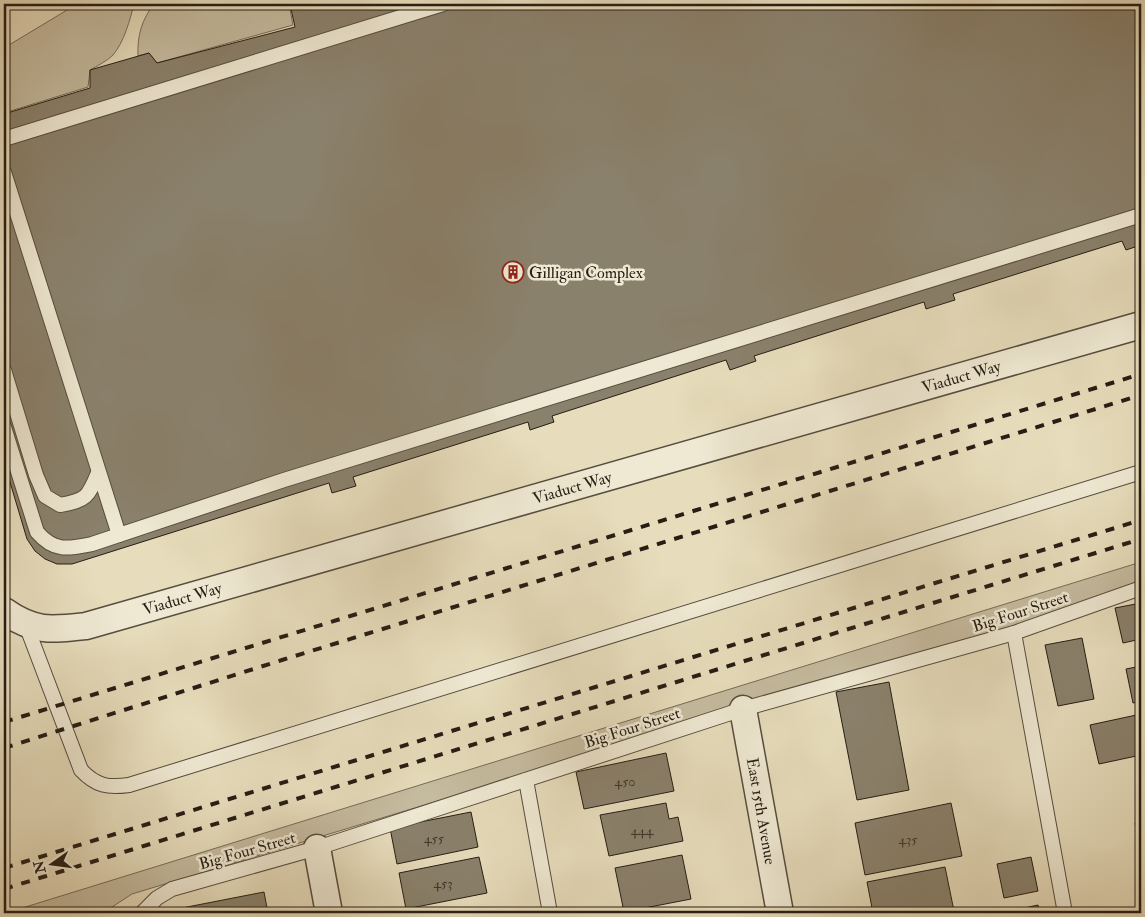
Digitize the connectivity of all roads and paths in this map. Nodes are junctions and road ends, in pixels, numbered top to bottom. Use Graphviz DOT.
graph roads {
  1 [pos="444,4"];
  2 [pos="4,139"];
  3 [pos="4,172"];
  4 [pos="1141,215"];
  5 [pos="1141,325"];
  6 [pos="4,370"];
  7 [pos="4,427"];
  8 [pos="1141,472"];
  9 [pos="98,473"];
  10 [pos="119,535"];
  11 [pos="1141,588"];
  12 [pos="4,611"];
  13 [pos="26,625"];
  14 [pos="1014,633"];
  15 [pos="743,709"];
  16 [pos="526,780"];
  17 [pos="317,848"];
  18 [pos="142,913"];
  19 [pos="329,913"];
  20 [pos="550,913"];
  21 [pos="780,913"];
  22 [pos="1064,913"];
  1 -- 2 [label="lane"];
  3 -- 9 [label="lane"];
  4 -- 10 [label="lane"];
  5 -- 13 [label="street, Viaduct Way"];
  6 -- 9 [label="lane"];
  7 -- 10 [label="lane"];
  8 -- 13 [label="lane"];
  9 -- 10 [label="lane"];
  11 -- 14 [label="lane, Big Four Street"];
  12 -- 13 [label="street, Viaduct Way"];
  14 -- 15 [label="lane, Big Four Street"];
  14 -- 22 [label="lane"];
  15 -- 16 [label="lane, Big Four Street"];
  15 -- 21 [label="street, East 15th Avenue"];
  16 -- 17 [label="lane, Big Four Street"];
  16 -- 20 [label="lane"];
  17 -- 18 [label="lane, Big Four Street"];
  17 -- 19 [label="street"];
}
